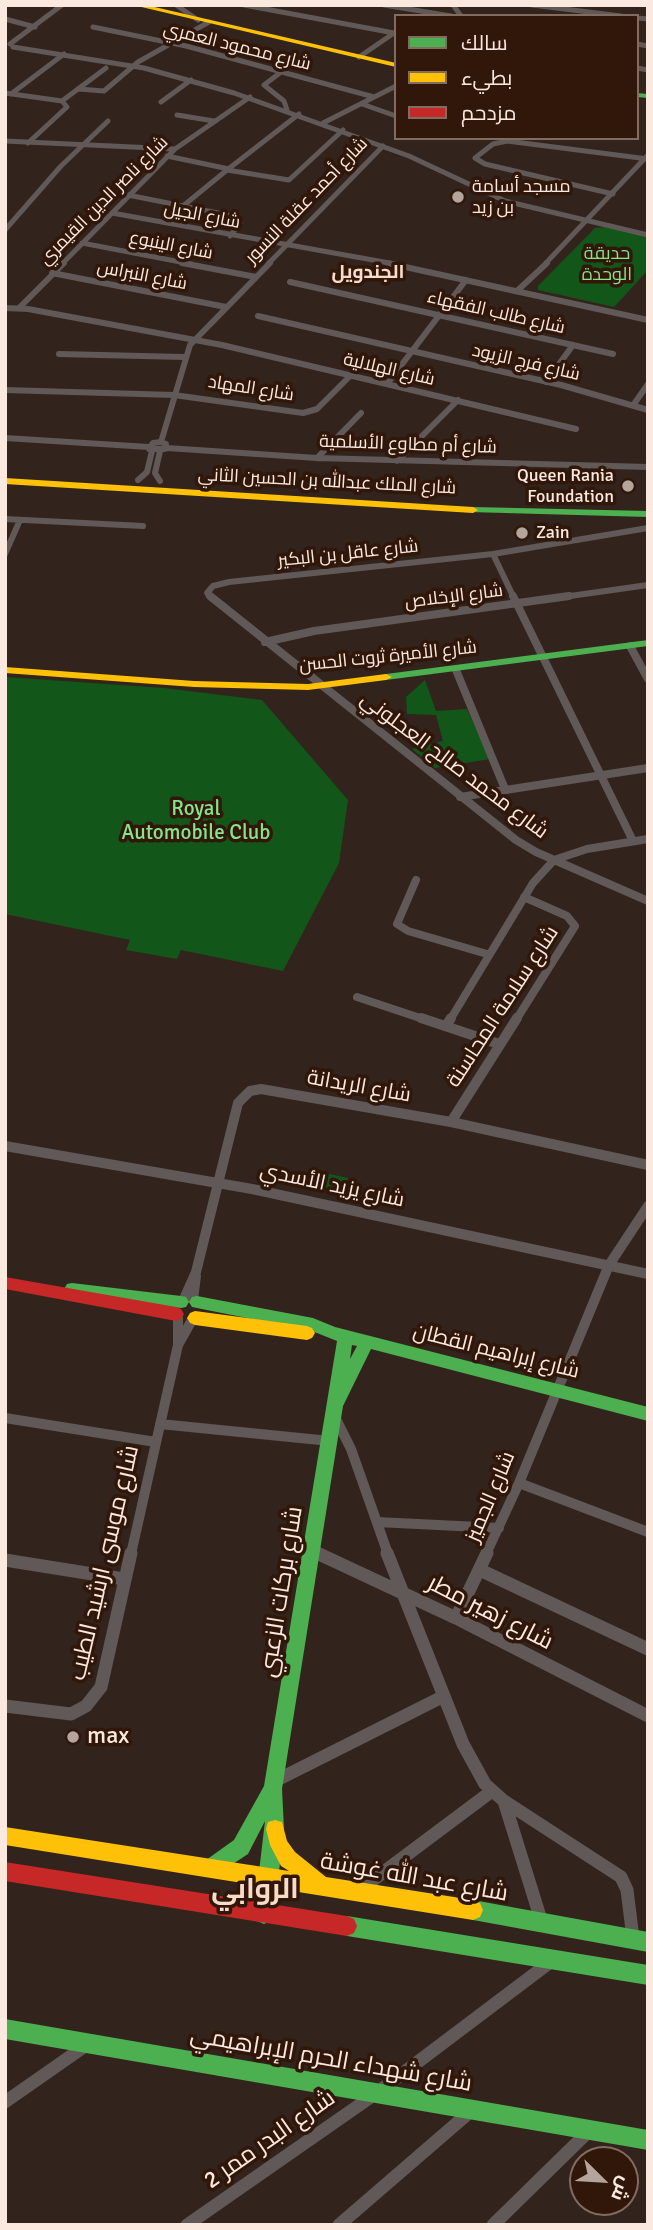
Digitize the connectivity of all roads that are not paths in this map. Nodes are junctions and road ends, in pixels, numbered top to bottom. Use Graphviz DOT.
graph roads {
  1 [pos="62,5"];
  2 [pos="136,5"];
  3 [pos="176,5"];
  4 [pos="244,5"];
  5 [pos="384,5"];
  6 [pos="532,5"];
  7 [pos="554,5"];
  8 [pos="543,6"];
  9 [pos="439,14"];
  10 [pos="605,14"];
  11 [pos="5,19"];
  12 [pos="203,21"];
  13 [pos="35,27"];
  14 [pos="93,27"];
  15 [pos="171,43"];
  16 [pos="9,46"];
  17 [pos="64,54"];
  18 [pos="359,57"];
  19 [pos="394,65"];
  20 [pos="134,66"];
  21 [pos="106,68"];
  22 [pos="281,72"];
  23 [pos="191,80"];
  24 [pos="394,88"];
  25 [pos="79,89"];
  26 [pos="8,93"];
  27 [pos="250,97"];
  28 [pos="374,97"];
  29 [pos="62,101"];
  30 [pos="161,102"];
  31 [pos="362,104"];
  32 [pos="288,110"];
  33 [pos="299,114"];
  34 [pos="394,115"];
  35 [pos="177,116"];
  36 [pos="108,121"];
  37 [pos="214,121"];
  38 [pos="323,123"];
  39 [pos="343,130"];
  40 [pos="548,140"];
  41 [pos="5,141"];
  42 [pos="28,144"];
  43 [pos="82,145"];
  44 [pos="543,145"];
  45 [pos="383,146"];
  46 [pos="175,149"];
  47 [pos="167,156"];
  48 [pos="647,158"];
  49 [pos="228,169"];
  50 [pos="613,194"];
  51 [pos="128,195"];
  52 [pos="183,206"];
  53 [pos="112,213"];
  54 [pos="589,221"];
  55 [pos="5,230"];
  56 [pos="648,235"];
  57 [pos="230,236"];
  58 [pos="82,243"];
  59 [pos="287,245"];
  60 [pos="52,273"];
  61 [pos="256,277"];
  62 [pos="466,280"];
  63 [pos="290,282"];
  64 [pos="520,291"];
  65 [pos="226,307"];
  66 [pos="5,308"];
  67 [pos="19,308"];
  68 [pos="438,314"];
  69 [pos="258,316"];
  70 [pos="648,320"];
  71 [pos="195,339"];
  72 [pos="573,345"];
  73 [pos="412,350"];
  74 [pos="59,354"];
  75 [pos="613,354"];
  76 [pos="184,357"];
  77 [pos="351,375"];
  78 [pos="546,382"];
  79 [pos="387,384"];
  80 [pos="648,384"];
  81 [pos="5,390"];
  82 [pos="174,395"];
  83 [pos="458,400"];
  84 [pos="634,404"];
  85 [pos="648,410"];
  86 [pos="361,413"];
  87 [pos="576,429"];
  88 [pos="5,438"];
  89 [pos="158,448"];
  90 [pos="317,458"];
  91 [pos="397,461"];
  92 [pos="648,467"];
  93 [pos="5,474"];
  94 [pos="138,480"];
  95 [pos="5,481"];
  96 [pos="160,481"];
  97 [pos="648,503"];
  98 [pos="648,514"];
  99 [pos="5,519"];
  100 [pos="20,520"];
  101 [pos="143,526"];
  102 [pos="648,528"];
  103 [pos="5,554"];
  104 [pos="494,554"];
  105 [pos="648,585"];
  106 [pos="208,590"];
  107 [pos="516,605"];
  108 [pos="265,642"];
  109 [pos="648,643"];
  110 [pos="630,646"];
  111 [pos="542,657"];
  112 [pos="5,670"];
  113 [pos="456,670"];
  114 [pos="648,679"];
  115 [pos="321,687"];
  116 [pos="648,768"];
  117 [pos="600,775"];
  118 [pos="505,789"];
  119 [pos="460,797"];
  120 [pos="648,839"];
  121 [pos="633,841"];
  122 [pos="554,860"];
  123 [pos="416,880"];
  124 [pos="524,897"];
  125 [pos="648,901"];
  126 [pos="487,954"];
  127 [pos="357,997"];
  128 [pos="446,1026"];
  129 [pos="499,1044"];
  130 [pos="451,1122"];
  131 [pos="5,1146"];
  132 [pos="648,1166"];
  133 [pos="219,1182"];
  134 [pos="648,1206"];
  135 [pos="609,1265"];
  136 [pos="648,1275"];
  137 [pos="5,1283"];
  138 [pos="187,1309"];
  139 [pos="339,1335"];
  140 [pos="367,1340"];
  141 [pos="556,1388"];
  142 [pos="335,1409"];
  143 [pos="648,1414"];
  144 [pos="5,1418"];
  145 [pos="160,1424"];
  146 [pos="330,1441"];
  147 [pos="156,1442"];
  148 [pos="519,1483"];
  149 [pos="377,1522"];
  150 [pos="499,1528"];
  151 [pos="648,1532"];
  152 [pos="312,1550"];
  153 [pos="5,1560"];
  154 [pos="480,1570"];
  155 [pos="124,1579"];
  156 [pos="401,1591"];
  157 [pos="456,1618"];
  158 [pos="648,1648"];
  159 [pos="444,1696"];
  160 [pos="5,1706"];
  161 [pos="648,1716"];
  162 [pos="274,1785"];
  163 [pos="492,1791"];
  164 [pos="504,1801"];
  165 [pos="275,1829"];
  166 [pos="5,1836"];
  167 [pos="212,1868"];
  168 [pos="5,1871"];
  169 [pos="269,1876"];
  170 [pos="326,1886"];
  171 [pos="359,1890"];
  172 [pos="264,1914"];
  173 [pos="542,1923"];
  174 [pos="640,1940"];
  175 [pos="555,1959"];
  176 [pos="648,1975"];
  177 [pos="5,2029"];
  178 [pos="91,2041"];
  179 [pos="378,2092"];
  180 [pos="5,2102"];
  181 [pos="475,2108"];
  182 [pos="591,2129"];
  183 [pos="648,2140"];
  184 [pos="187,2225"];
  185 [pos="339,2225"];
  186 [pos="493,2225"];
  1 -- 13 [label="street"];
  2 -- 12 [label="main road"];
  3 -- 12 [label="street"];
  4 -- 18 [label="street"];
  5 -- 9 [label="street"];
  6 -- 8 [label="street"];
  7 -- 8 [label="street"];
  8 -- 10 [label="street"];
  11 -- 13 [label="street"];
  12 -- 15 [label="street"];
  12 -- 18 [label="main road"];
  13 -- 16 [label="street"];
  14 -- 15 [label="street, شارع محمود العمري"];
  15 -- 20 [label="street"];
  15 -- 22 [label="street, شارع محمود العمري"];
  16 -- 17 [label="street, شارع أحمد عقلة النسور"];
  17 -- 20 [label="street, شارع أحمد عقلة النسور"];
  17 -- 26 [label="street"];
  18 -- 19 [label="main road"];
  20 -- 23 [label="street, شارع أحمد عقلة النسور"];
  20 -- 25 [label="street"];
  21 -- 25 [label="street"];
  22 -- 28 [label="street, شارع محمود العمري"];
  22 -- 32 [label="street"];
  23 -- 27 [label="street, شارع أحمد عقلة النسور"];
  23 -- 30 [label="street"];
  24 -- 28 [label="street"];
  25 -- 29 [label="street"];
  26 -- 29 [label="street"];
  27 -- 32 [label="street, شارع أحمد عقلة النسور"];
  27 -- 37 [label="street, شارع ناصر الدين القيمري"];
  28 -- 31 [label="street"];
  29 -- 42 [label="street"];
  31 -- 34 [label="street"];
  31 -- 38 [label="street"];
  32 -- 33 [label="street, شارع أحمد عقلة النسور"];
  33 -- 38 [label="street, شارع أحمد عقلة النسور"];
  33 -- 49 [label="street"];
  35 -- 37 [label="street"];
  36 -- 43 [label="street"];
  37 -- 46 [label="street, شارع ناصر الدين القيمري"];
  38 -- 39 [label="street, شارع أحمد عقلة النسور"];
  39 -- 45 [label="street, شارع أحمد عقلة النسور"];
  39 -- 49 [label="street"];
  40 -- 44 [label="street"];
  41 -- 42 [label="street"];
  42 -- 43 [label="street"];
  43 -- 46 [label="street"];
  43 -- 55 [label="street"];
  44 -- 48 [label="street"];
  44 -- 50 [label="street"];
  45 -- 54 [label="street"];
  45 -- 59 [label="street, شارع أحمد عقلة النسور"];
  46 -- 47 [label="street, شارع ناصر الدين القيمري"];
  47 -- 49 [label="street"];
  47 -- 51 [label="street, شارع ناصر الدين القيمري"];
  48 -- 50 [label="street"];
  49 -- 52 [label="street"];
  50 -- 54 [label="street"];
  51 -- 52 [label="street"];
  51 -- 53 [label="street, شارع ناصر الدين القيمري"];
  52 -- 57 [label="street"];
  53 -- 57 [label="street, شارع الجيل"];
  53 -- 58 [label="street, شارع ناصر الدين القيمري"];
  54 -- 56 [label="street"];
  54 -- 64 [label="street"];
  57 -- 59 [label="street, شارع الجيل"];
  58 -- 60 [label="street, شارع ناصر الدين القيمري"];
  58 -- 61 [label="street, شارع الينبوع"];
  59 -- 61 [label="street, شارع أحمد عقلة النسور"];
  59 -- 62 [label="street, شارع الجيل"];
  60 -- 65 [label="street, شارع النبراس"];
  60 -- 67 [label="street, شارع ناصر الدين القيمري"];
  61 -- 65 [label="street, شارع أحمد عقلة النسور"];
  62 -- 64 [label="street, شارع الجيل"];
  62 -- 68 [label="street"];
  63 -- 68 [label="street, شارع طالب الفقهاء"];
  64 -- 70 [label="street, شارع الجيل"];
  65 -- 71 [label="street, شارع أحمد عقلة النسور"];
  66 -- 67 [label="street, شارع الهلالية"];
  67 -- 71 [label="street, شارع الهلالية"];
  68 -- 72 [label="street, شارع طالب الفقهاء"];
  68 -- 73 [label="street"];
  69 -- 73 [label="street, شارع فرج الزيود"];
  71 -- 76 [label="street, شارع أحمد عقلة النسور"];
  71 -- 77 [label="street, شارع الهلالية"];
  72 -- 75 [label="street, شارع طالب الفقهاء"];
  72 -- 78 [label="street"];
  73 -- 78 [label="street, شارع فرج الزيود"];
  73 -- 79 [label="street"];
  74 -- 76 [label="street"];
  76 -- 82 [label="street, شارع أحمد عقلة النسور"];
  77 -- 79 [label="street, شارع الهلالية"];
  77 -- 82 [label="street, شارع المهاد"];
  78 -- 84 [label="street, شارع فرج الزيود"];
  79 -- 83 [label="street, شارع الهلالية"];
  80 -- 84 [label="street"];
  81 -- 82 [label="street, شارع المهاد"];
  82 -- 89 [label="street, شارع أحمد عقلة النسور"];
  83 -- 87 [label="street, شارع الهلالية"];
  83 -- 91 [label="street"];
  84 -- 85 [label="street, شارع فرج الزيود"];
  86 -- 90 [label="street"];
  88 -- 89 [label="street, شارع أم مطاوع الأسلمية"];
  89 -- 90 [label="street, شارع أم مطاوع الأسلمية"];
  89 -- 94 [label="street, شارع أحمد عقلة النسور"];
  89 -- 96 [label="street, شارع أحمد عقلة النسور"];
  90 -- 91 [label="street, شارع أم مطاوع الأسلمية"];
  91 -- 92 [label="street, شارع أم مطاوع الأسلمية"];
  93 -- 94 [label="main road, شارع الملك عبدالله بن الحسين الثاني"];
  94 -- 96 [label="main road, شارع الملك عبدالله بن الحسين الثاني"];
  95 -- 98 [label="main road, شارع الملك عبدالله بن الحسين الثاني"];
  96 -- 97 [label="main road, شارع الملك عبدالله بن الحسين الثاني"];
  99 -- 100 [label="street"];
  100 -- 101 [label="street"];
  100 -- 103 [label="street"];
  102 -- 104 [label="street, شارع عاقل بن البكير"];
  104 -- 106 [label="street, شارع عاقل بن البكير"];
  104 -- 107 [label="street"];
  105 -- 107 [label="street, شارع الإخلاص"];
  106 -- 108 [label="street, شارع محمد صالح العجلوني"];
  107 -- 108 [label="street, شارع الإخلاص"];
  107 -- 111 [label="street"];
  108 -- 115 [label="street, شارع محمد صالح العجلوني"];
  109 -- 110 [label="main road, شارع الأميرة ثروت الحسن"];
  110 -- 111 [label="main road, شارع الأميرة ثروت الحسن"];
  110 -- 114 [label="street"];
  111 -- 113 [label="main road, شارع الأميرة ثروت الحسن"];
  111 -- 117 [label="street"];
  112 -- 115 [label="main road, شارع الأميرة ثروت الحسن"];
  113 -- 115 [label="main road, شارع الأميرة ثروت الحسن"];
  113 -- 118 [label="street"];
  115 -- 119 [label="street, شارع محمد صالح العجلوني"];
  116 -- 117 [label="street"];
  117 -- 118 [label="street"];
  117 -- 121 [label="street"];
  118 -- 119 [label="street"];
  119 -- 122 [label="street, شارع محمد صالح العجلوني"];
  120 -- 121 [label="street"];
  121 -- 122 [label="street"];
  122 -- 124 [label="street"];
  122 -- 125 [label="street, شارع محمد صالح العجلوني"];
  123 -- 126 [label="street"];
  124 -- 126 [label="street"];
  124 -- 129 [label="street, شارع سلامة المحاسنة"];
  126 -- 128 [label="street"];
  127 -- 128 [label="street"];
  128 -- 129 [label="street"];
  129 -- 130 [label="street, شارع سلامة المحاسنة"];
  130 -- 132 [label="street, شارع الريدانة"];
  130 -- 133 [label="street, شارع الريدانة"];
  131 -- 133 [label="street, شارع يزيد الأسدي"];
  133 -- 135 [label="street, شارع يزيد الأسدي"];
  133 -- 138 [label="street, شارع الريدانة"];
  134 -- 135 [label="street, شارع الجميز"];
  135 -- 136 [label="street, شارع يزيد الأسدي"];
  135 -- 141 [label="street, شارع الجميز"];
  137 -- 138 [label="main road, شارع إبراهيم القطان"];
  138 -- 139 [label="main road, شارع إبراهيم القطان"];
  138 -- 145 [label="street, شارع موسى ارشيد الطيب"];
  139 -- 140 [label="main road, شارع إبراهيم القطان"];
  139 -- 142 [label="main road, شارع بركات الزعبي"];
  140 -- 141 [label="main road, شارع إبراهيم القطان"];
  140 -- 142 [label="main road, شارع بركات الزعبي"];
  141 -- 143 [label="main road, شارع إبراهيم القطان"];
  141 -- 148 [label="street, شارع الجميز"];
  142 -- 146 [label="main road, شارع بركات الزعبي"];
  142 -- 149 [label="street"];
  144 -- 147 [label="street"];
  145 -- 146 [label="street"];
  145 -- 147 [label="street, شارع موسى ارشيد الطيب"];
  146 -- 152 [label="main road, شارع بركات الزعبي"];
  147 -- 155 [label="street, شارع موسى ارشيد الطيب"];
  148 -- 150 [label="street, شارع الجميز"];
  148 -- 151 [label="street"];
  149 -- 150 [label="street"];
  149 -- 156 [label="street"];
  150 -- 154 [label="street, شارع الجميز"];
  152 -- 156 [label="street, شارع زهير مطر"];
  152 -- 162 [label="main road, شارع بركات الزعبي"];
  153 -- 155 [label="street"];
  154 -- 157 [label="street, شارع الجميز"];
  154 -- 158 [label="street"];
  155 -- 160 [label="street, شارع موسى ارشيد الطيب"];
  156 -- 157 [label="street, شارع زهير مطر"];
  156 -- 159 [label="street"];
  157 -- 161 [label="street, شارع زهير مطر"];
  159 -- 162 [label="street"];
  159 -- 163 [label="street"];
  162 -- 165 [label="main road, شارع بركات الزعبي"];
  162 -- 167 [label="main road, شارع بركات الزعبي"];
  163 -- 164 [label="street"];
  163 -- 171 [label="street"];
  164 -- 173 [label="street"];
  164 -- 174 [label="street"];
  165 -- 169 [label="main road, شارع بركات الزعبي"];
  165 -- 170 [label="main road"];
  166 -- 167 [label="main road, شارع عبد الله غوشة"];
  167 -- 169 [label="main road, شارع عبد الله غوشة"];
  168 -- 172 [label="main road"];
  169 -- 170 [label="main road, شارع عبد الله غوشة"];
  169 -- 172 [label="main road, شارع بركات الزعبي"];
  170 -- 171 [label="main road, شارع عبد الله غوشة"];
  171 -- 173 [label="main road, شارع عبد الله غوشة"];
  172 -- 175 [label="main road"];
  173 -- 174 [label="main road, شارع عبد الله غوشة"];
  175 -- 176 [label="main road"];
  175 -- 179 [label="street, شارع البدر ممر 2"];
  177 -- 178 [label="main road, شارع شهداء الحرم الإبراهيمي"];
  178 -- 179 [label="main road, شارع شهداء الحرم الإبراهيمي"];
  178 -- 180 [label="street"];
  179 -- 181 [label="main road, شارع شهداء الحرم الإبراهيمي"];
  179 -- 184 [label="street, شارع البدر ممر 2"];
  181 -- 182 [label="main road, شارع شهداء الحرم الإبراهيمي"];
  181 -- 185 [label="street"];
  182 -- 183 [label="main road, شارع شهداء الحرم الإبراهيمي"];
  182 -- 186 [label="street"];
}
